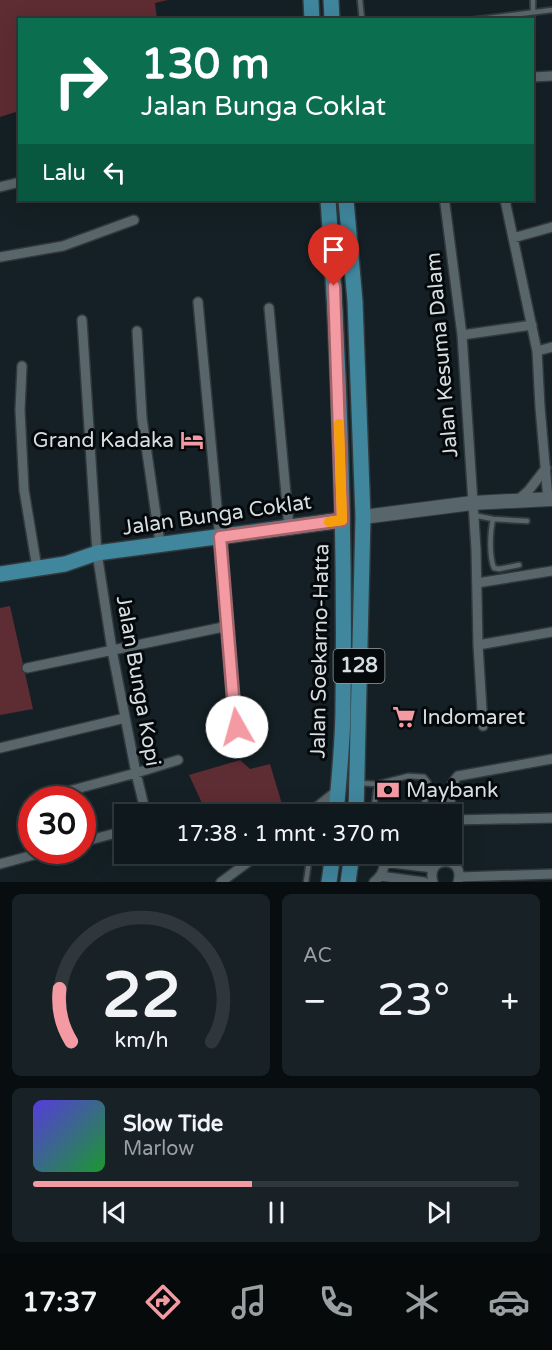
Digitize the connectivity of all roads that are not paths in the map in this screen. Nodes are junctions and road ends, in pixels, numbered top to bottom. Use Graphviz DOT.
graph roads {
  1 [pos="311,0"];
  2 [pos="331,0"];
  3 [pos="360,0"];
  4 [pos="533,0"];
  5 [pos="552,10"];
  6 [pos="533,12"];
  7 [pos="312,18"];
  8 [pos="332,18"];
  9 [pos="362,18"];
  10 [pos="487,18"];
  11 [pos="552,76"];
  12 [pos="534,78"];
  13 [pos="18,182"];
  14 [pos="0,187"];
  15 [pos="328,201"];
  16 [pos="346,201"];
  17 [pos="505,201"];
  18 [pos="445,204"];
  19 [pos="134,220"];
  20 [pos="552,227"];
  21 [pos="513,238"];
  22 [pos="0,257"];
  23 [pos="198,302"];
  24 [pos="269,308"];
  25 [pos="82,320"];
  26 [pos="532,325"];
  27 [pos="137,331"];
  28 [pos="462,335"];
  29 [pos="552,347"];
  30 [pos="537,351"];
  31 [pos="22,366"];
  32 [pos="546,468"];
  33 [pos="550,499"];
  34 [pos="518,501"];
  35 [pos="473,509"];
  36 [pos="363,517"];
  37 [pos="493,519"];
  38 [pos="342,520"];
  39 [pos="527,521"];
  40 [pos="289,527"];
  41 [pos="220,537"];
  42 [pos="160,543"];
  43 [pos="97,553"];
  44 [pos="519,565"];
  45 [pos="37,568"];
  46 [pos="552,571"];
  47 [pos="0,574"];
  48 [pos="477,583"];
  49 [pos="228,626"];
  50 [pos="552,632"];
  51 [pos="478,645"];
  52 [pos="112,650"];
  53 [pos="27,668"];
  54 [pos="125,718"];
  55 [pos="483,726"];
  56 [pos="240,746"];
  57 [pos="0,747"];
  58 [pos="552,759"];
  59 [pos="178,760"];
  60 [pos="136,773"];
  61 [pos="357,783"];
  62 [pos="377,784"];
  63 [pos="85,786"];
  64 [pos="338,790"];
  65 [pos="144,804"];
  66 [pos="323,804"];
  67 [pos="337,804"];
  68 [pos="356,804"];
  69 [pos="374,804"];
  70 [pos="425,804"];
  71 [pos="450,804"];
  72 [pos="552,818"];
  73 [pos="462,820"];
  74 [pos="114,834"];
  75 [pos="96,838"];
  76 [pos="18,859"];
  77 [pos="0,864"];
  78 [pos="245,864"];
  79 [pos="309,864"];
  80 [pos="332,864"];
  81 [pos="351,864"];
  82 [pos="382,864"];
  83 [pos="413,864"];
  84 [pos="438,864"];
  85 [pos="454,864"];
  86 [pos="433,868"];
  87 [pos="552,874"];
  88 [pos="377,879"];
  89 [pos="459,879"];
  90 [pos="221,882"];
  91 [pos="306,882"];
  92 [pos="329,882"];
  93 [pos="348,882"];
  94 [pos="424,882"];
  95 [pos="433,882"];
  1 -- 7 [label="main road"];
  2 -- 8 [label="main road"];
  3 -- 9 [label="lane"];
  4 -- 6 [label="lane"];
  5 -- 6 [label="lane"];
  6 -- 10 [label="lane"];
  11 -- 12 [label="street"];
  13 -- 14 [label="street"];
  15 -- 38 [label="main road, Jalan Soekarno-Hatta / 128"];
  16 -- 36 [label="main road, Jalan Soekarno-Hatta / 128"];
  17 -- 21 [label="street"];
  18 -- 28 [label="street, Jalan Kesuma Dalam"];
  19 -- 22 [label="street"];
  20 -- 21 [label="street"];
  21 -- 26 [label="street"];
  23 -- 41 [label="street"];
  24 -- 40 [label="street"];
  25 -- 43 [label="street, Jalan Bunga Kopi"];
  26 -- 28 [label="street"];
  26 -- 30 [label="street"];
  27 -- 42 [label="street"];
  28 -- 35 [label="street, Jalan Kesuma Dalam"];
  29 -- 30 [label="street"];
  30 -- 32 [label="street"];
  31 -- 45 [label="street"];
  32 -- 33 [label="street"];
  32 -- 34 [label="street"];
  33 -- 34 [label="street"];
  34 -- 35 [label="street"];
  35 -- 36 [label="street"];
  35 -- 37 [label="lane"];
  35 -- 48 [label="street, Jalan Kesuma Dalam"];
  36 -- 61 [label="main road, Jalan Soekarno-Hatta / 128"];
  37 -- 39 [label="lane"];
  37 -- 44 [label="lane"];
  38 -- 40 [label="main road, Jalan Bunga Coklat"];
  38 -- 64 [label="main road, Jalan Soekarno-Hatta / 128"];
  40 -- 41 [label="main road, Jalan Bunga Coklat"];
  41 -- 42 [label="main road, Jalan Bunga Coklat"];
  41 -- 49 [label="street"];
  42 -- 43 [label="main road, Jalan Bunga Coklat"];
  43 -- 45 [label="main road, Jalan Bunga Coklat"];
  43 -- 52 [label="street, Jalan Bunga Kopi"];
  45 -- 47 [label="main road, Jalan Bunga Coklat"];
  46 -- 48 [label="street"];
  48 -- 51 [label="street, Jalan Kesuma Dalam"];
  49 -- 52 [label="street"];
  49 -- 56 [label="street"];
  50 -- 51 [label="street"];
  51 -- 55 [label="street, Jalan Kesuma Dalam"];
  52 -- 53 [label="street"];
  52 -- 54 [label="street, Jalan Bunga Kopi"];
  54 -- 57 [label="street"];
  54 -- 60 [label="street, Jalan Bunga Kopi"];
  58 -- 71 [label="street"];
  59 -- 60 [label="street"];
  60 -- 63 [label="street"];
  60 -- 65 [label="street, Jalan Bunga Kopi"];
  61 -- 62 [label="lane"];
  61 -- 68 [label="main road, Jalan Soekarno-Hatta / 128"];
  62 -- 69 [label="lane"];
  62 -- 70 [label="lane"];
  64 -- 66 [label="street"];
  64 -- 67 [label="main road, Jalan Soekarno-Hatta / 128"];
  72 -- 73 [label="street"];
  74 -- 75 [label="street"];
  76 -- 77 [label="street"];
  78 -- 90 [label="street"];
  79 -- 91 [label="lane"];
  80 -- 92 [label="main road"];
  81 -- 93 [label="main road"];
  82 -- 88 [label="street"];
  83 -- 86 [label="street"];
  84 -- 86 [label="street"];
  85 -- 89 [label="street"];
  86 -- 95 [label="street"];
  87 -- 89 [label="street"];
  88 -- 94 [label="street"];
}
